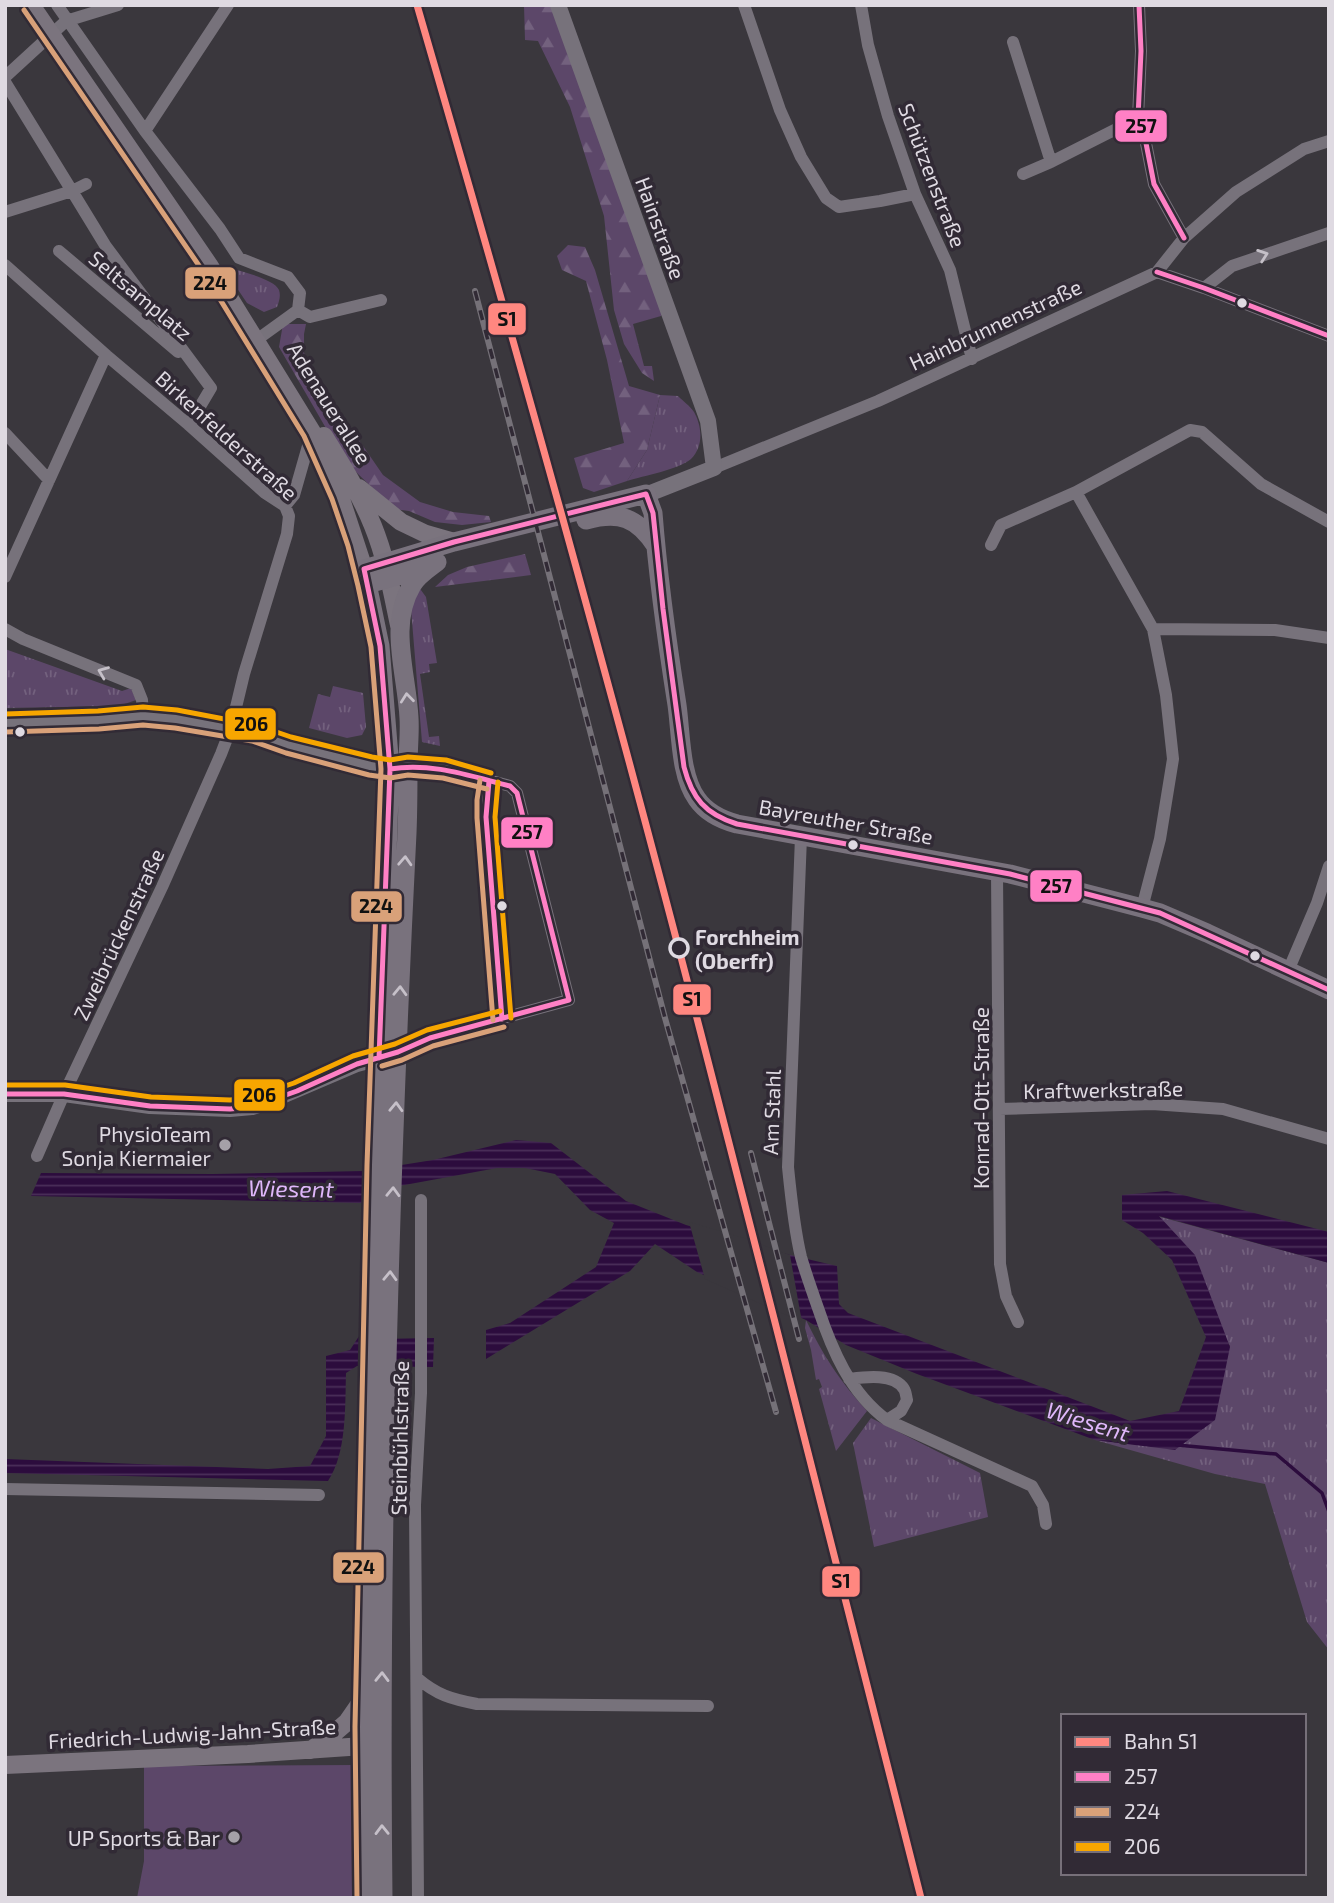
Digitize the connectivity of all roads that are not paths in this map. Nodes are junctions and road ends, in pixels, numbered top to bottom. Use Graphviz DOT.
graph roads {
  1 [pos="31,5"];
  2 [pos="57,5"];
  3 [pos="118,5"];
  4 [pos="228,5"];
  5 [pos="558,5"];
  6 [pos="744,5"];
  7 [pos="861,5"];
  8 [pos="1139,5"];
  9 [pos="66,21"];
  10 [pos="51,34"];
  11 [pos="1013,42"];
  12 [pos="5,80"];
  13 [pos="1138,118"];
  14 [pos="145,131"];
  15 [pos="1329,141"];
  16 [pos="1052,162"];
  17 [pos="1023,174"];
  18 [pos="86,184"];
  19 [pos="72,191"];
  20 [pos="915,194"];
  21 [pos="5,212"];
  22 [pos="1329,233"];
  23 [pos="1184,238"];
  24 [pos="59,251"];
  25 [pos="5,265"];
  26 [pos="209,265"];
  27 [pos="1157,272"];
  28 [pos="1204,288"];
  29 [pos="381,300"];
  30 [pos="298,310"];
  31 [pos="262,336"];
  32 [pos="1329,336"];
  33 [pos="106,355"];
  34 [pos="972,359"];
  35 [pos="197,368"];
  36 [pos="189,425"];
  37 [pos="312,432"];
  38 [pos="5,433"];
  39 [pos="714,468"];
  40 [pos="49,480"];
  41 [pos="351,480"];
  42 [pos="1076,492"];
  43 [pos="646,494"];
  44 [pos="285,506"];
  45 [pos="603,510"];
  46 [pos="1329,522"];
  47 [pos="499,538"];
  48 [pos="454,542"];
  49 [pos="992,545"];
  50 [pos="656,547"];
  51 [pos="437,562"];
  52 [pos="388,570"];
  53 [pos="365,577"];
  54 [pos="5,578"];
  55 [pos="399,625"];
  56 [pos="5,629"];
  57 [pos="1153,629"];
  58 [pos="1329,638"];
  59 [pos="142,716"];
  60 [pos="5,723"];
  61 [pos="231,728"];
  62 [pos="399,767"];
  63 [pos="489,781"];
  64 [pos="801,837"];
  65 [pos="1329,866"];
  66 [pos="997,872"];
  67 [pos="1142,908"];
  68 [pos="1288,971"];
  69 [pos="1329,990"];
  70 [pos="502,1019"];
  71 [pos="389,1055"];
  72 [pos="5,1094"];
  73 [pos="64,1094"];
  74 [pos="999,1110"];
  75 [pos="1329,1139"];
  76 [pos="37,1156"];
  77 [pos="421,1200"];
  78 [pos="1018,1322"];
  79 [pos="849,1379"];
  80 [pos="379,1394"];
  81 [pos="887,1420"];
  82 [pos="5,1489"];
  83 [pos="319,1495"];
  84 [pos="1046,1524"];
  85 [pos="417,1678"];
  86 [pos="365,1696"];
  87 [pos="708,1706"];
  88 [pos="373,1746"];
  89 [pos="310,1751"];
  90 [pos="5,1765"];
  91 [pos="366,1898"];
  92 [pos="383,1898"];
  93 [pos="418,1898"];
  1 -- 10 [label="main road, Adenauerallee"];
  2 -- 9 [label="street"];
  3 -- 9 [label="street"];
  4 -- 14 [label="street"];
  5 -- 39 [label="street, Hainstraße"];
  6 -- 20 [label="street"];
  7 -- 20 [label="street, Schützenstraße"];
  8 -- 13 [label="street"];
  9 -- 10 [label="street"];
  9 -- 14 [label="street"];
  10 -- 12 [label="street"];
  10 -- 26 [label="main road, Adenauerallee"];
  11 -- 16 [label="street"];
  12 -- 19 [label="street, Seltsamplatz"];
  13 -- 16 [label="street"];
  13 -- 23 [label="street"];
  14 -- 30 [label="street"];
  15 -- 23 [label="street, Hainbrunnenstraße"];
  16 -- 17 [label="street"];
  18 -- 19 [label="street"];
  19 -- 21 [label="street"];
  19 -- 35 [label="street, Seltsamplatz"];
  20 -- 34 [label="street, Schützenstraße"];
  28 -- 22 [label="street, one-way"];
  23 -- 27 [label="street, Hainbrunnenstraße"];
  24 -- 35 [label="street, Seltsamplatz"];
  25 -- 33 [label="street, Birkenfelderstraße"];
  26 -- 31 [label="main road, Adenauerallee"];
  26 -- 37 [label="main road, Adenauerallee"];
  27 -- 28 [label="street"];
  27 -- 34 [label="street, Hainbrunnenstraße"];
  28 -- 32 [label="street"];
  29 -- 30 [label="street"];
  30 -- 31 [label="street"];
  31 -- 41 [label="main road, Adenauerallee"];
  33 -- 36 [label="street, Birkenfelderstraße"];
  33 -- 40 [label="street"];
  34 -- 39 [label="street, Hainbrunnenstraße"];
  35 -- 36 [label="street, Seltsamplatz"];
  36 -- 44 [label="street, Birkenfelderstraße"];
  37 -- 44 [label="street"];
  37 -- 53 [label="main road, Adenauerallee"];
  38 -- 40 [label="street"];
  39 -- 43 [label="street, Hainbrunnenstraße"];
  40 -- 54 [label="street"];
  41 -- 48 [label="main road"];
  41 -- 52 [label="main road, Adenauerallee"];
  42 -- 46 [label="street"];
  42 -- 49 [label="street"];
  42 -- 57 [label="street"];
  43 -- 45 [label="main road"];
  43 -- 50 [label="main road, Bayreuther Straße"];
  44 -- 61 [label="street, Birkenfelderstraße"];
  45 -- 47 [label="main road"];
  45 -- 50 [label="main road"];
  47 -- 48 [label="main road"];
  47 -- 51 [label="main road"];
  48 -- 52 [label="main road"];
  50 -- 64 [label="main road, Bayreuther Straße"];
  51 -- 52 [label="main road"];
  51 -- 55 [label="main road"];
  52 -- 53 [label="main road"];
  52 -- 55 [label="main road, Adenauerallee"];
  53 -- 62 [label="main road"];
  62 -- 55 [label="main road, one-way"];
  59 -- 56 [label="street, one-way"];
  57 -- 58 [label="street"];
  57 -- 67 [label="street"];
  59 -- 60 [label="street"];
  59 -- 61 [label="street"];
  61 -- 62 [label="street"];
  61 -- 73 [label="street, Zweibrückenstraße"];
  62 -- 63 [label="street"];
  62 -- 71 [label="main road"];
  63 -- 70 [label="street"];
  63 -- 70 [label="street"];
  64 -- 66 [label="main road, Bayreuther Straße"];
  64 -- 79 [label="street, Am Stahl"];
  65 -- 68 [label="street"];
  66 -- 67 [label="main road, Bayreuther Straße"];
  66 -- 74 [label="street, Konrad-Ott-Straße"];
  67 -- 68 [label="main road, Bayreuther Straße"];
  68 -- 69 [label="main road, Bayreuther Straße"];
  70 -- 71 [label="street"];
  71 -- 73 [label="street"];
  71 -- 80 [label="main road"];
  72 -- 73 [label="street"];
  73 -- 76 [label="street, Zweibrückenstraße"];
  74 -- 75 [label="street, Kraftwerkstraße"];
  74 -- 78 [label="street, Konrad-Ott-Straße"];
  77 -- 85 [label="street, Steinbühlstraße"];
  79 -- 81 [label="street, Am Stahl"];
  79 -- 81 [label="street"];
  80 -- 86 [label="main road"];
  88 -- 80 [label="main road, one-way"];
  81 -- 84 [label="street, Am Stahl"];
  82 -- 83 [label="street"];
  85 -- 87 [label="street"];
  85 -- 93 [label="street, Steinbühlstraße"];
  86 -- 88 [label="main road"];
  86 -- 89 [label="main road"];
  88 -- 89 [label="main road, Friedrich-Ludwig-Jahn-Straße"];
  88 -- 91 [label="main road"];
  92 -- 88 [label="main road, one-way"];
  89 -- 90 [label="main road, Friedrich-Ludwig-Jahn-Straße"];
}
